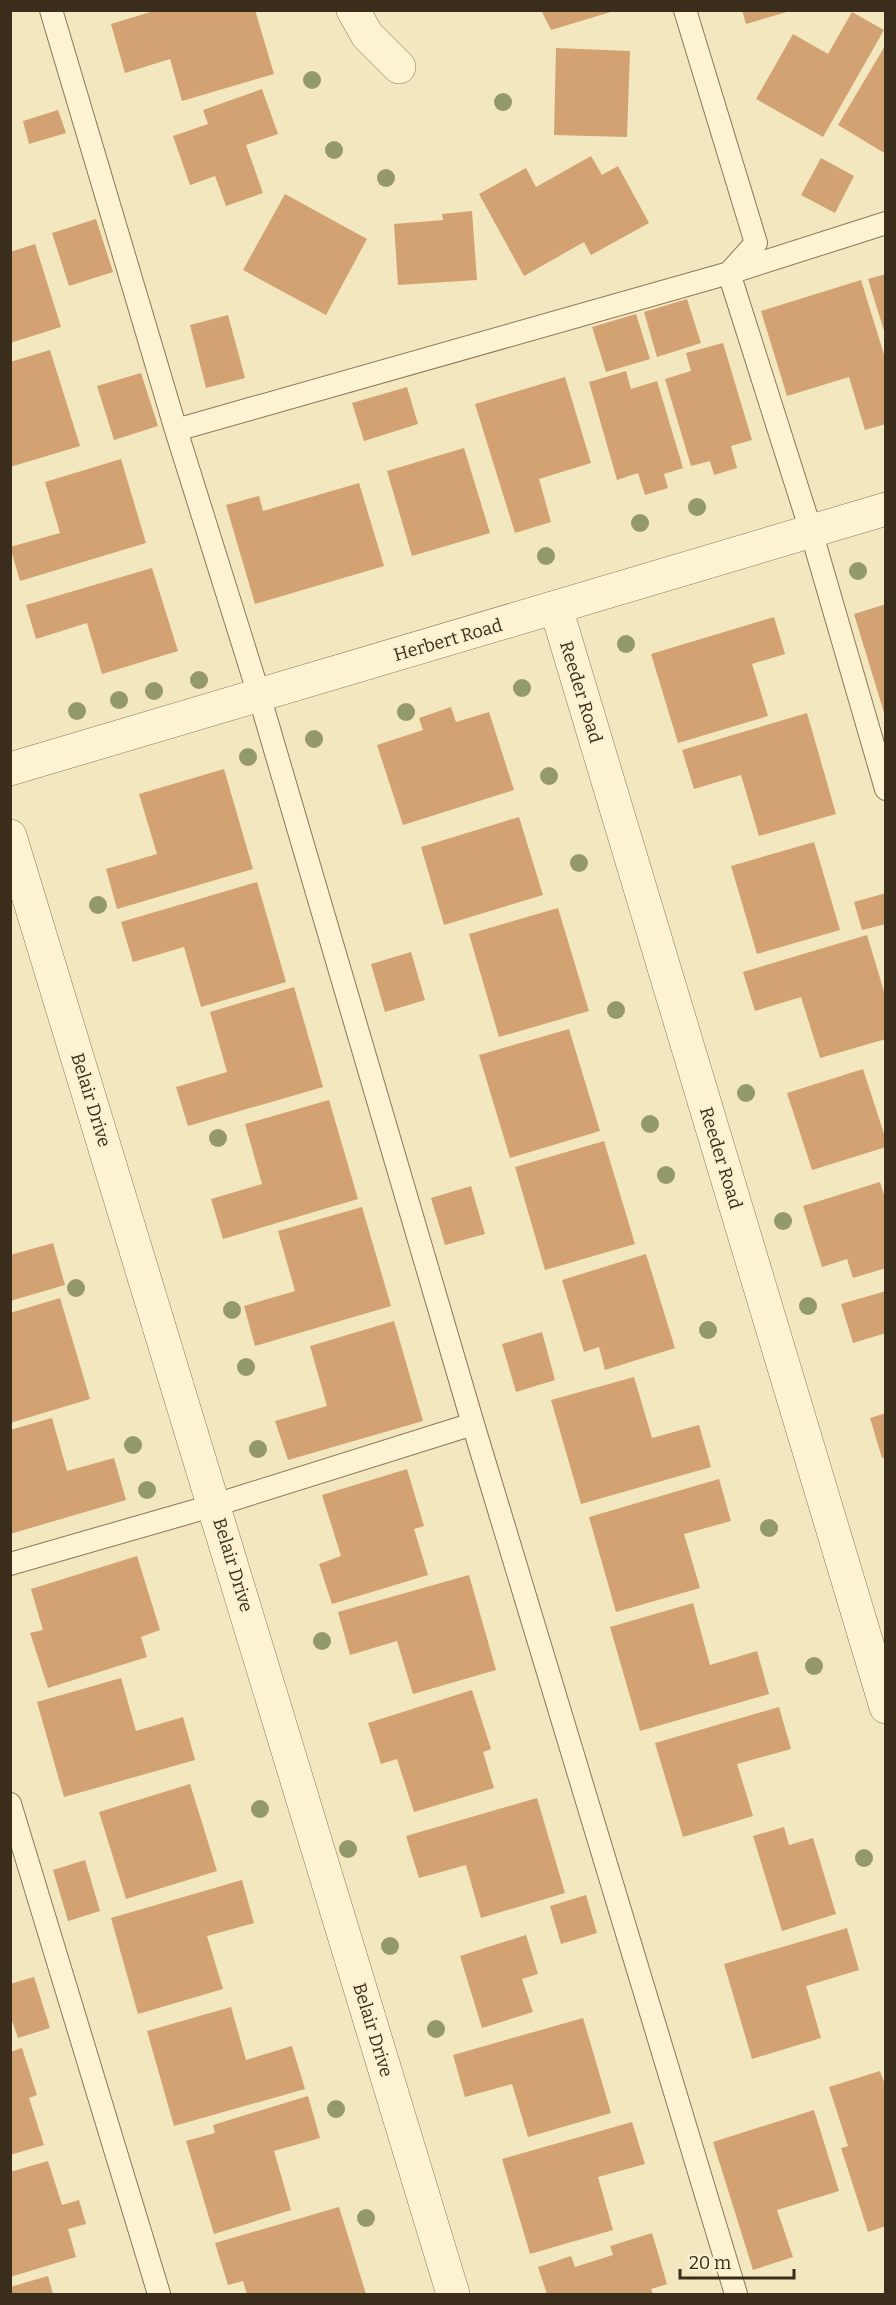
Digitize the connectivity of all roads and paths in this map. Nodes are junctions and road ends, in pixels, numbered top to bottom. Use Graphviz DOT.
graph roads {
  1 [pos="51,10"];
  2 [pos="353,10"];
  3 [pos="685,10"];
  4 [pos="399,67"];
  5 [pos="885,223"];
  6 [pos="729,273"];
  7 [pos="176,430"];
  8 [pos="885,509"];
  9 [pos="811,531"];
  10 [pos="556,608"];
  11 [pos="259,695"];
  12 [pos="10,769"];
  13 [pos="885,789"];
  14 [pos="10,836"];
  15 [pos="474,1424"];
  16 [pos="215,1505"];
  17 [pos="10,1564"];
  18 [pos="885,1707"];
  19 [pos="10,1804"];
  20 [pos="159,2295"];
  21 [pos="453,2295"];
  22 [pos="736,2295"];
  1 -- 7 [label="lane"];
  2 -- 4 [label="street"];
  3 -- 6 [label="lane"];
  5 -- 6 [label="lane"];
  6 -- 7 [label="lane"];
  6 -- 9 [label="lane"];
  7 -- 11 [label="lane"];
  8 -- 9 [label="street, Herbert Road"];
  9 -- 10 [label="street, Herbert Road"];
  9 -- 13 [label="lane"];
  10 -- 11 [label="street, Herbert Road"];
  10 -- 18 [label="street, Reeder Road"];
  11 -- 12 [label="street, Herbert Road"];
  11 -- 15 [label="lane"];
  14 -- 16 [label="street, Belair Drive"];
  15 -- 16 [label="lane"];
  15 -- 22 [label="lane"];
  16 -- 17 [label="lane"];
  16 -- 21 [label="street, Belair Drive"];
  19 -- 20 [label="lane"];
}
